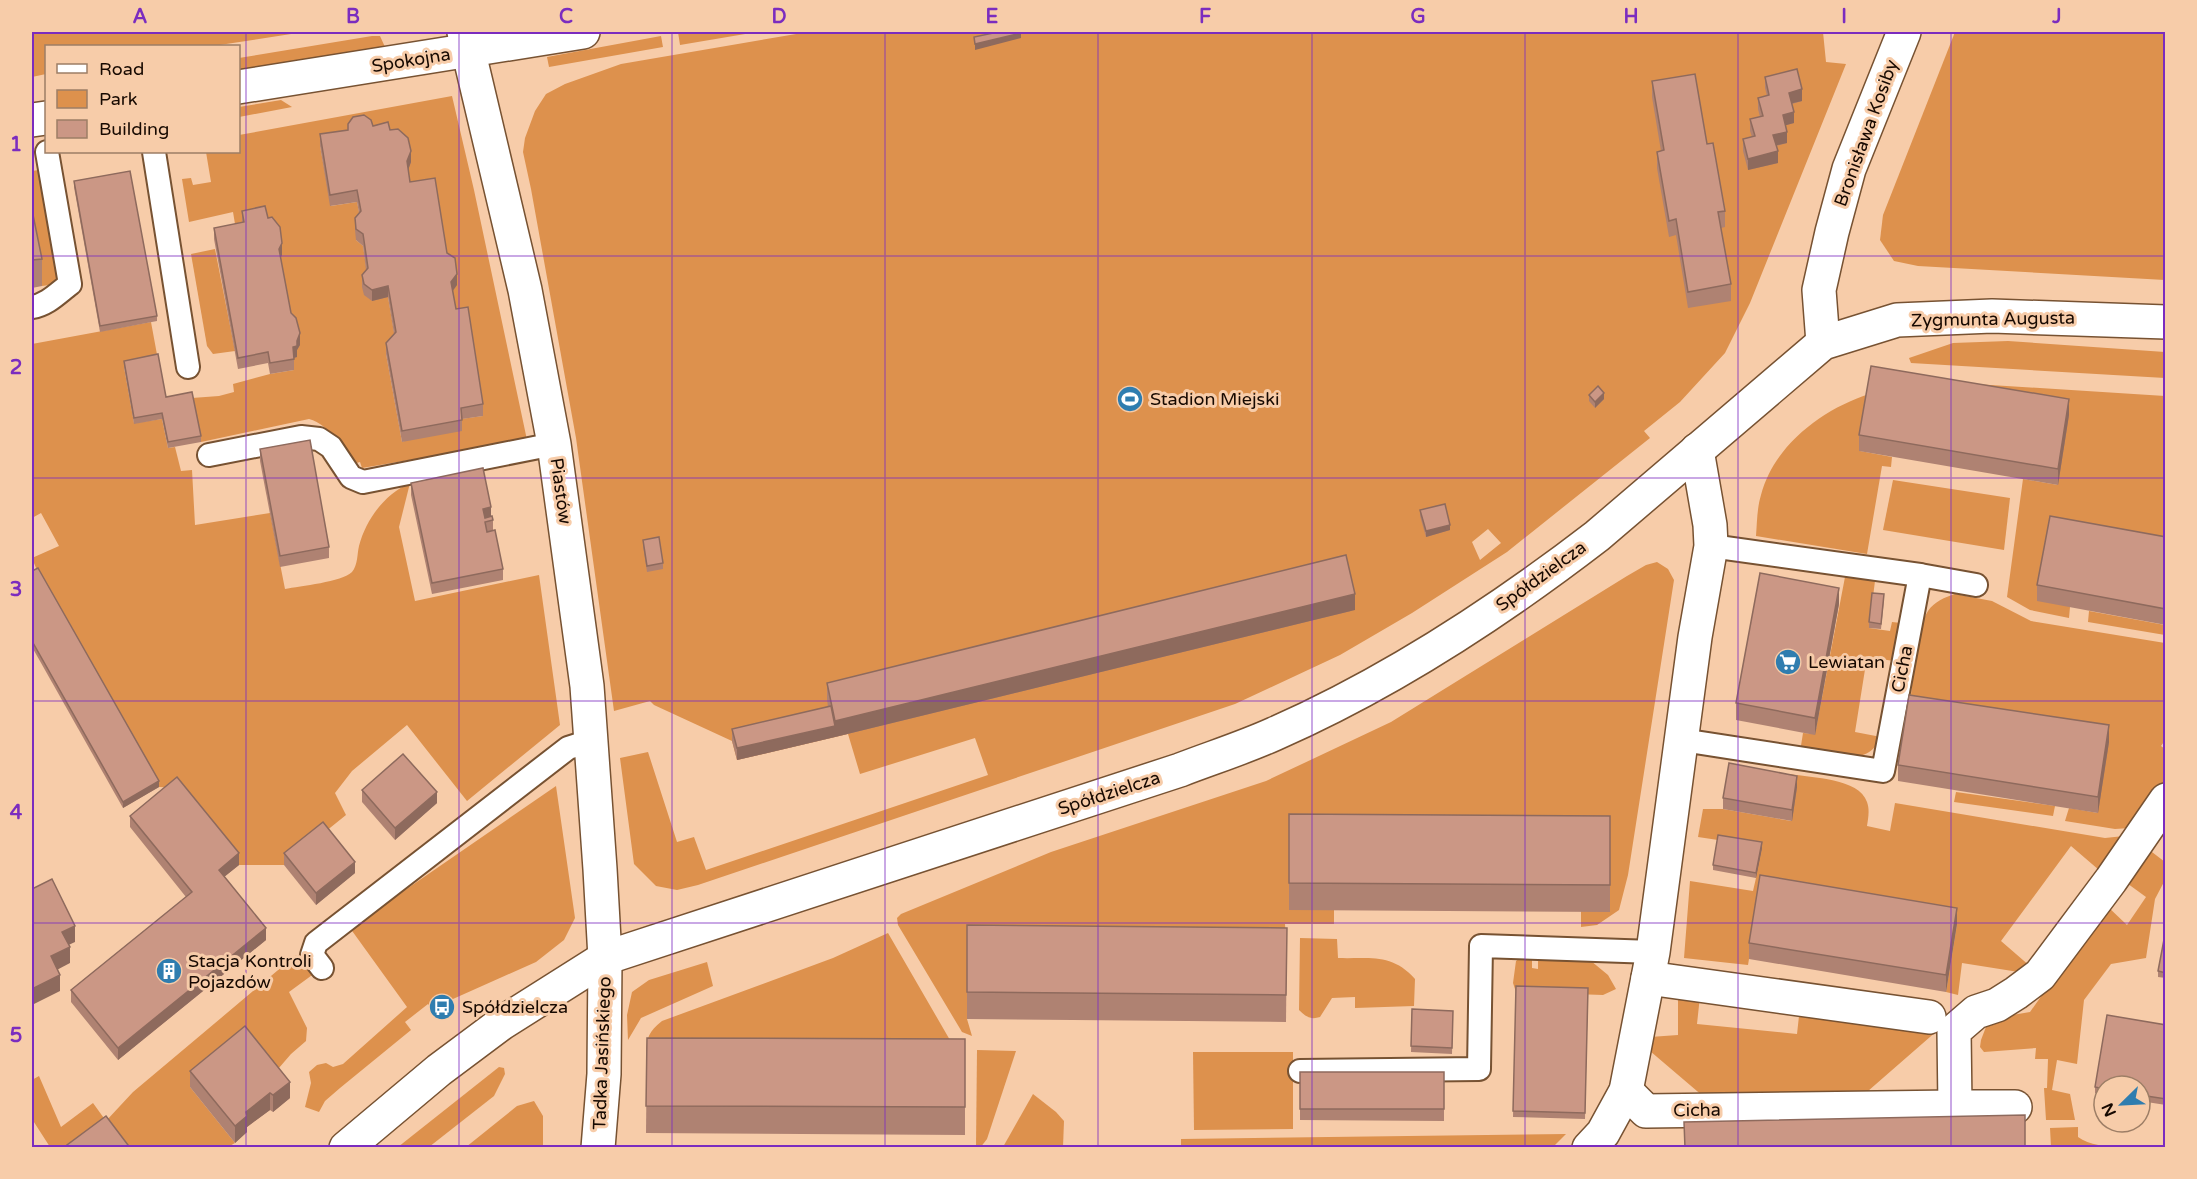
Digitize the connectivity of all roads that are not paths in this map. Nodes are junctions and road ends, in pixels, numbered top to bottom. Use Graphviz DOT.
graph roads {
  1 [pos="583,32"];
  2 [pos="1904,32"];
  3 [pos="466,41"];
  4 [pos="240,87"];
  5 [pos="47,153"];
  6 [pos="154,153"];
  7 [pos="32,307"];
  8 [pos="2166,322"];
  9 [pos="1823,343"];
  10 [pos="188,367"];
  11 [pos="554,444"];
  12 [pos="1697,450"];
  13 [pos="209,455"];
  14 [pos="1711,546"];
  15 [pos="1920,575"];
  16 [pos="1976,585"];
  17 [pos="1682,740"];
  18 [pos="590,741"];
  19 [pos="2166,800"];
  20 [pos="605,958"];
  21 [pos="1650,965"];
  22 [pos="322,968"];
  23 [pos="1929,1017"];
  24 [pos="1300,1071"];
  25 [pos="1626,1091"];
  26 [pos="1955,1107"];
  27 [pos="2015,1107"];
  28 [pos="346,1148"];
  29 [pos="598,1148"];
  30 [pos="1589,1148"];
  1 -- 3 [label="street, Spokojna"];
  2 -- 9 [label="street, Bronisława Kosiby"];
  3 -- 4 [label="street, Spokojna"];
  3 -- 11 [label="street, Piastów"];
  5 -- 7 [label="lane"];
  6 -- 10 [label="lane"];
  8 -- 9 [label="street, Zygmunta Augusta"];
  9 -- 12 [label="street, Spółdzielcza"];
  11 -- 13 [label="lane"];
  11 -- 18 [label="street, Piastów"];
  12 -- 14 [label="street"];
  12 -- 20 [label="street, Spółdzielcza"];
  14 -- 15 [label="lane"];
  14 -- 17 [label="street"];
  15 -- 16 [label="lane"];
  15 -- 17 [label="lane, Cicha"];
  17 -- 21 [label="street"];
  18 -- 20 [label="street, Piastów"];
  18 -- 22 [label="lane"];
  19 -- 26 [label="street"];
  20 -- 28 [label="street, Spółdzielcza"];
  20 -- 29 [label="street, Tadka Jasińskiego"];
  21 -- 23 [label="street"];
  21 -- 24 [label="lane"];
  21 -- 25 [label="street"];
  25 -- 26 [label="street, Cicha"];
  25 -- 30 [label="street"];
  26 -- 27 [label="street, Cicha"];
}
